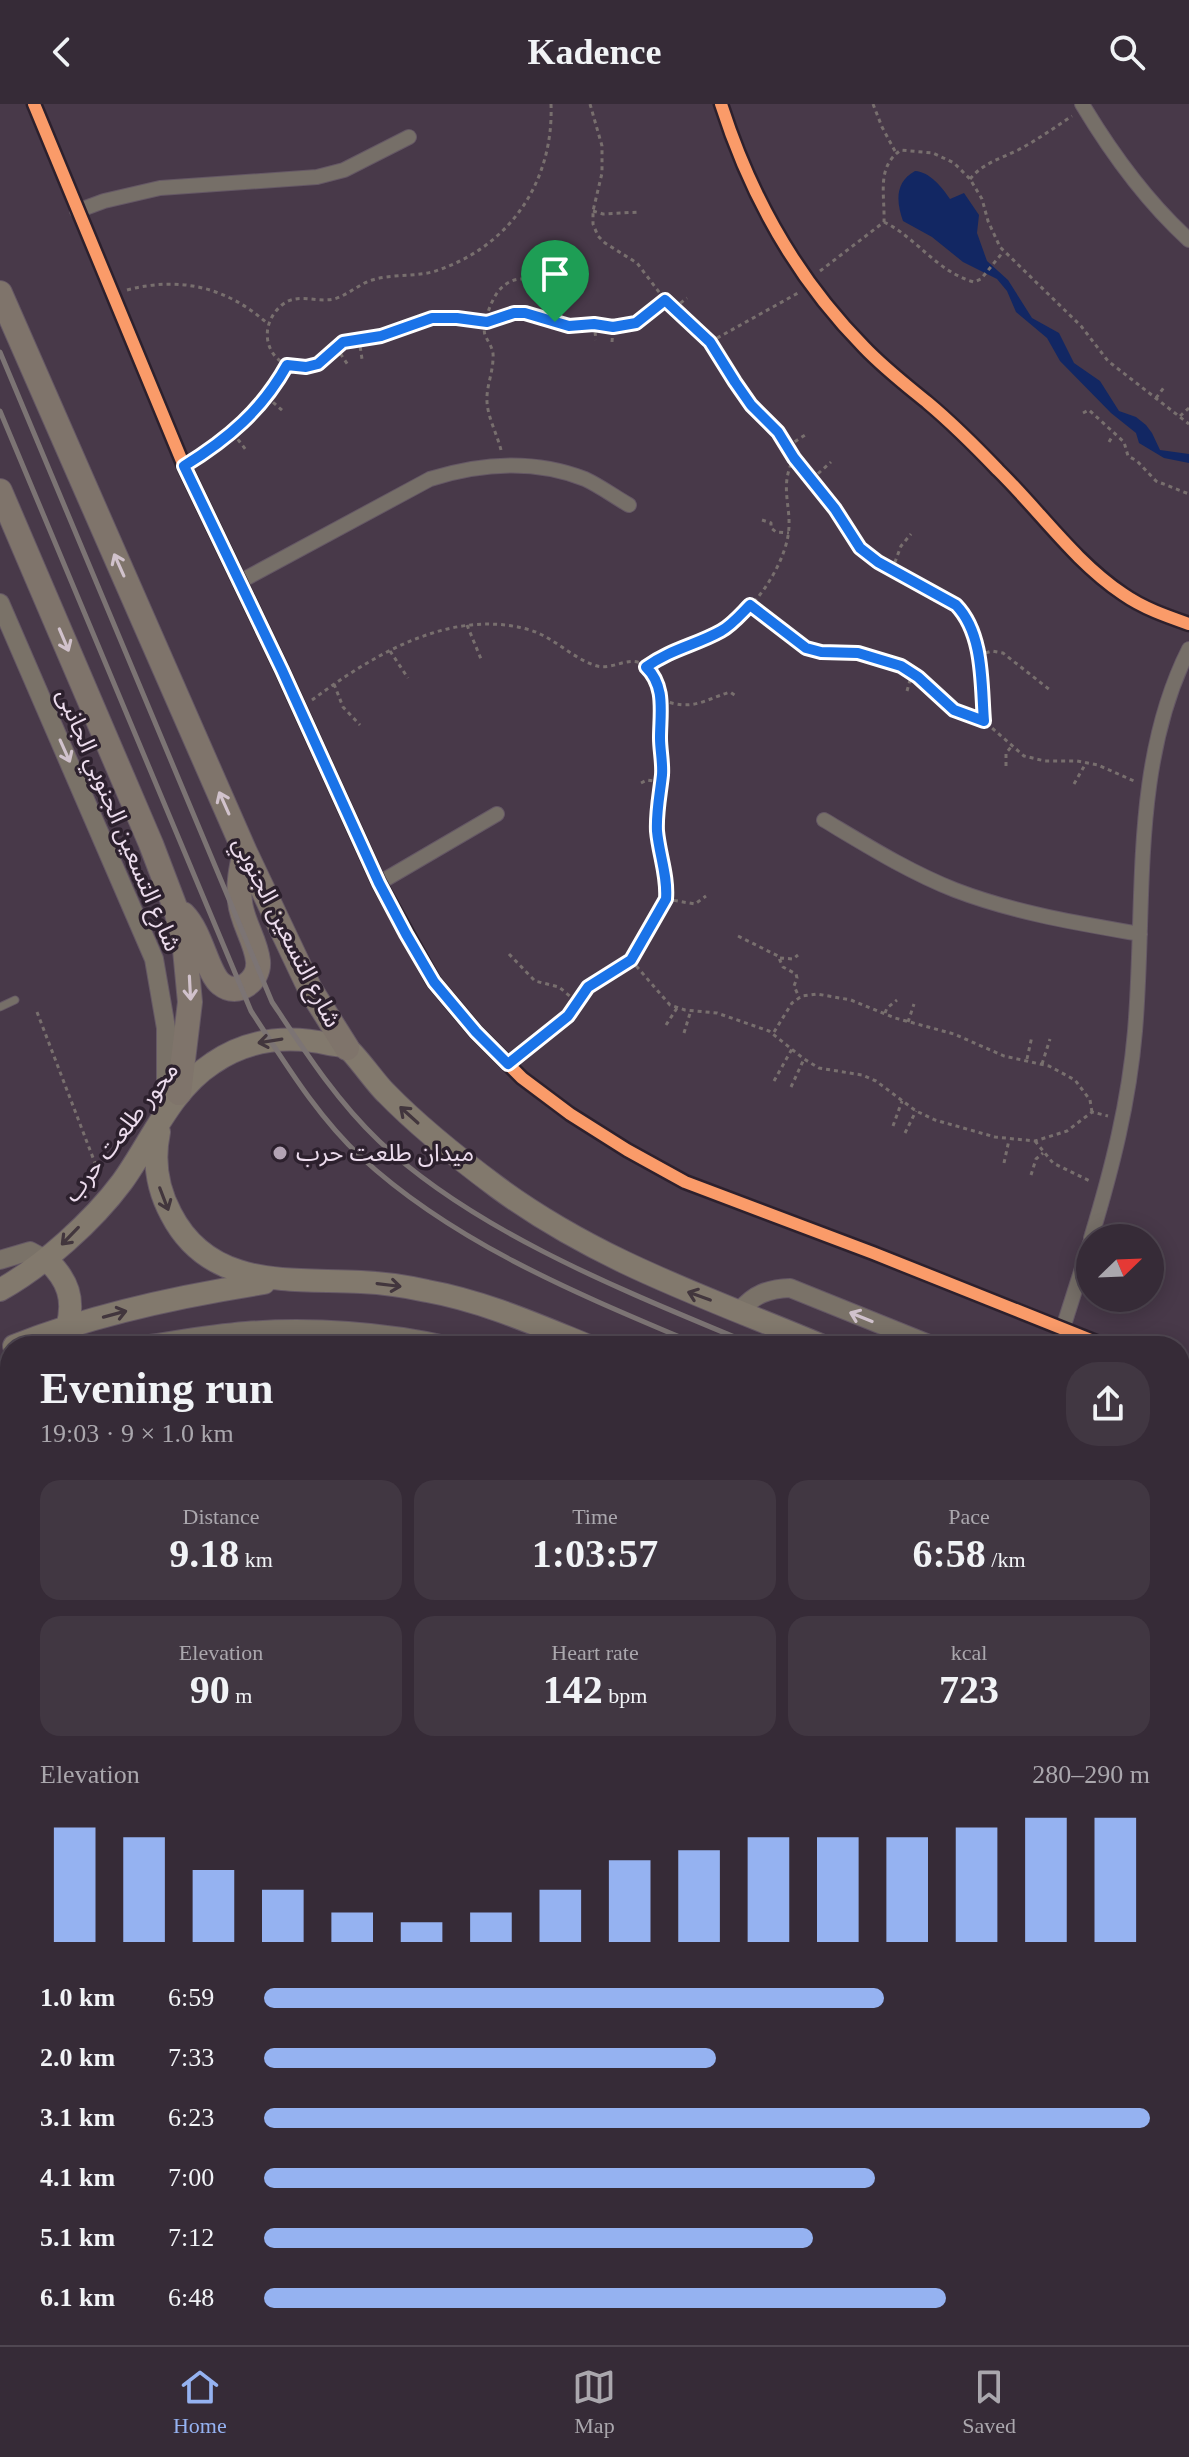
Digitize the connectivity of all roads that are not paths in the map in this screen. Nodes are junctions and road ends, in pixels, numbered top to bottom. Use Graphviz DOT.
graph roads {
  1 [pos="34,104"];
  2 [pos="721,104"];
  3 [pos="1086,106"];
  4 [pos="409,137"];
  5 [pos="77,211"];
  6 [pos="1189,240"];
  7 [pos="0,293"];
  8 [pos="0,491"];
  9 [pos="629,505"];
  10 [pos="239,582"];
  11 [pos="0,603"];
  12 [pos="1189,624"];
  13 [pos="1189,649"];
  14 [pos="497,814"];
  15 [pos="824,820"];
  16 [pos="245,852"];
  17 [pos="379,883"];
  18 [pos="175,907"];
  19 [pos="1140,934"];
  20 [pos="15,1000"];
  21 [pos="0,1007"];
  22 [pos="347,1048"];
  23 [pos="169,1109"];
  24 [pos="1096,1224"];
  25 [pos="0,1260"];
  26 [pos="47,1260"];
  27 [pos="285,1280"];
  28 [pos="1076,1287"];
  29 [pos="0,1290"];
  30 [pos="740,1311"];
  31 [pos="67,1328"];
  32 [pos="1063,1328"];
  33 [pos="44,1336"];
  34 [pos="209,1336"];
  35 [pos="386,1336"];
  36 [pos="563,1336"];
  37 [pos="799,1336"];
  38 [pos="909,1336"];
  39 [pos="1082,1336"];
  1 -- 5 [label="street"];
  2 -- 12 [label="street"];
  3 -- 6 [label="street"];
  4 -- 5 [label="street"];
  5 -- 10 [label="street"];
  16 -- 7 [label="highway, شارع التسعين الجنوبي, one-way"];
  8 -- 18 [label="highway, one-way"];
  9 -- 10 [label="street"];
  10 -- 17 [label="street"];
  11 -- 23 [label="street, شارع التسعين الجنوبي الجانبى, one-way"];
  13 -- 19 [label="street"];
  14 -- 17 [label="street"];
  15 -- 19 [label="street"];
  16 -- 18 [label="highway"];
  16 -- 22 [label="highway, شارع التسعين الجنوبي"];
  17 -- 32 [label="street"];
  18 -- 23 [label="highway, one-way"];
  19 -- 24 [label="street"];
  20 -- 21 [label="lane"];
  22 -- 23 [label="main road, محور طلعت حرب, one-way"];
  30 -- 22 [label="main road, شارع التسعين الجنوبي, one-way"];
  23 -- 26 [label="main road, محور طلعت حرب, one-way"];
  23 -- 27 [label="main road, one-way"];
  25 -- 26 [label="street"];
  26 -- 29 [label="main road, محور طلعت حرب"];
  26 -- 31 [label="main road"];
  31 -- 27 [label="main road, one-way"];
  27 -- 36 [label="main road, one-way"];
  28 -- 32 [label="street"];
  30 -- 37 [label="main road, شارع التسعين الجنوبي"];
  38 -- 30 [label="street, one-way"];
  31 -- 33 [label="main road"];
  32 -- 39 [label="street"];
  34 -- 35 [label="street"];
}
